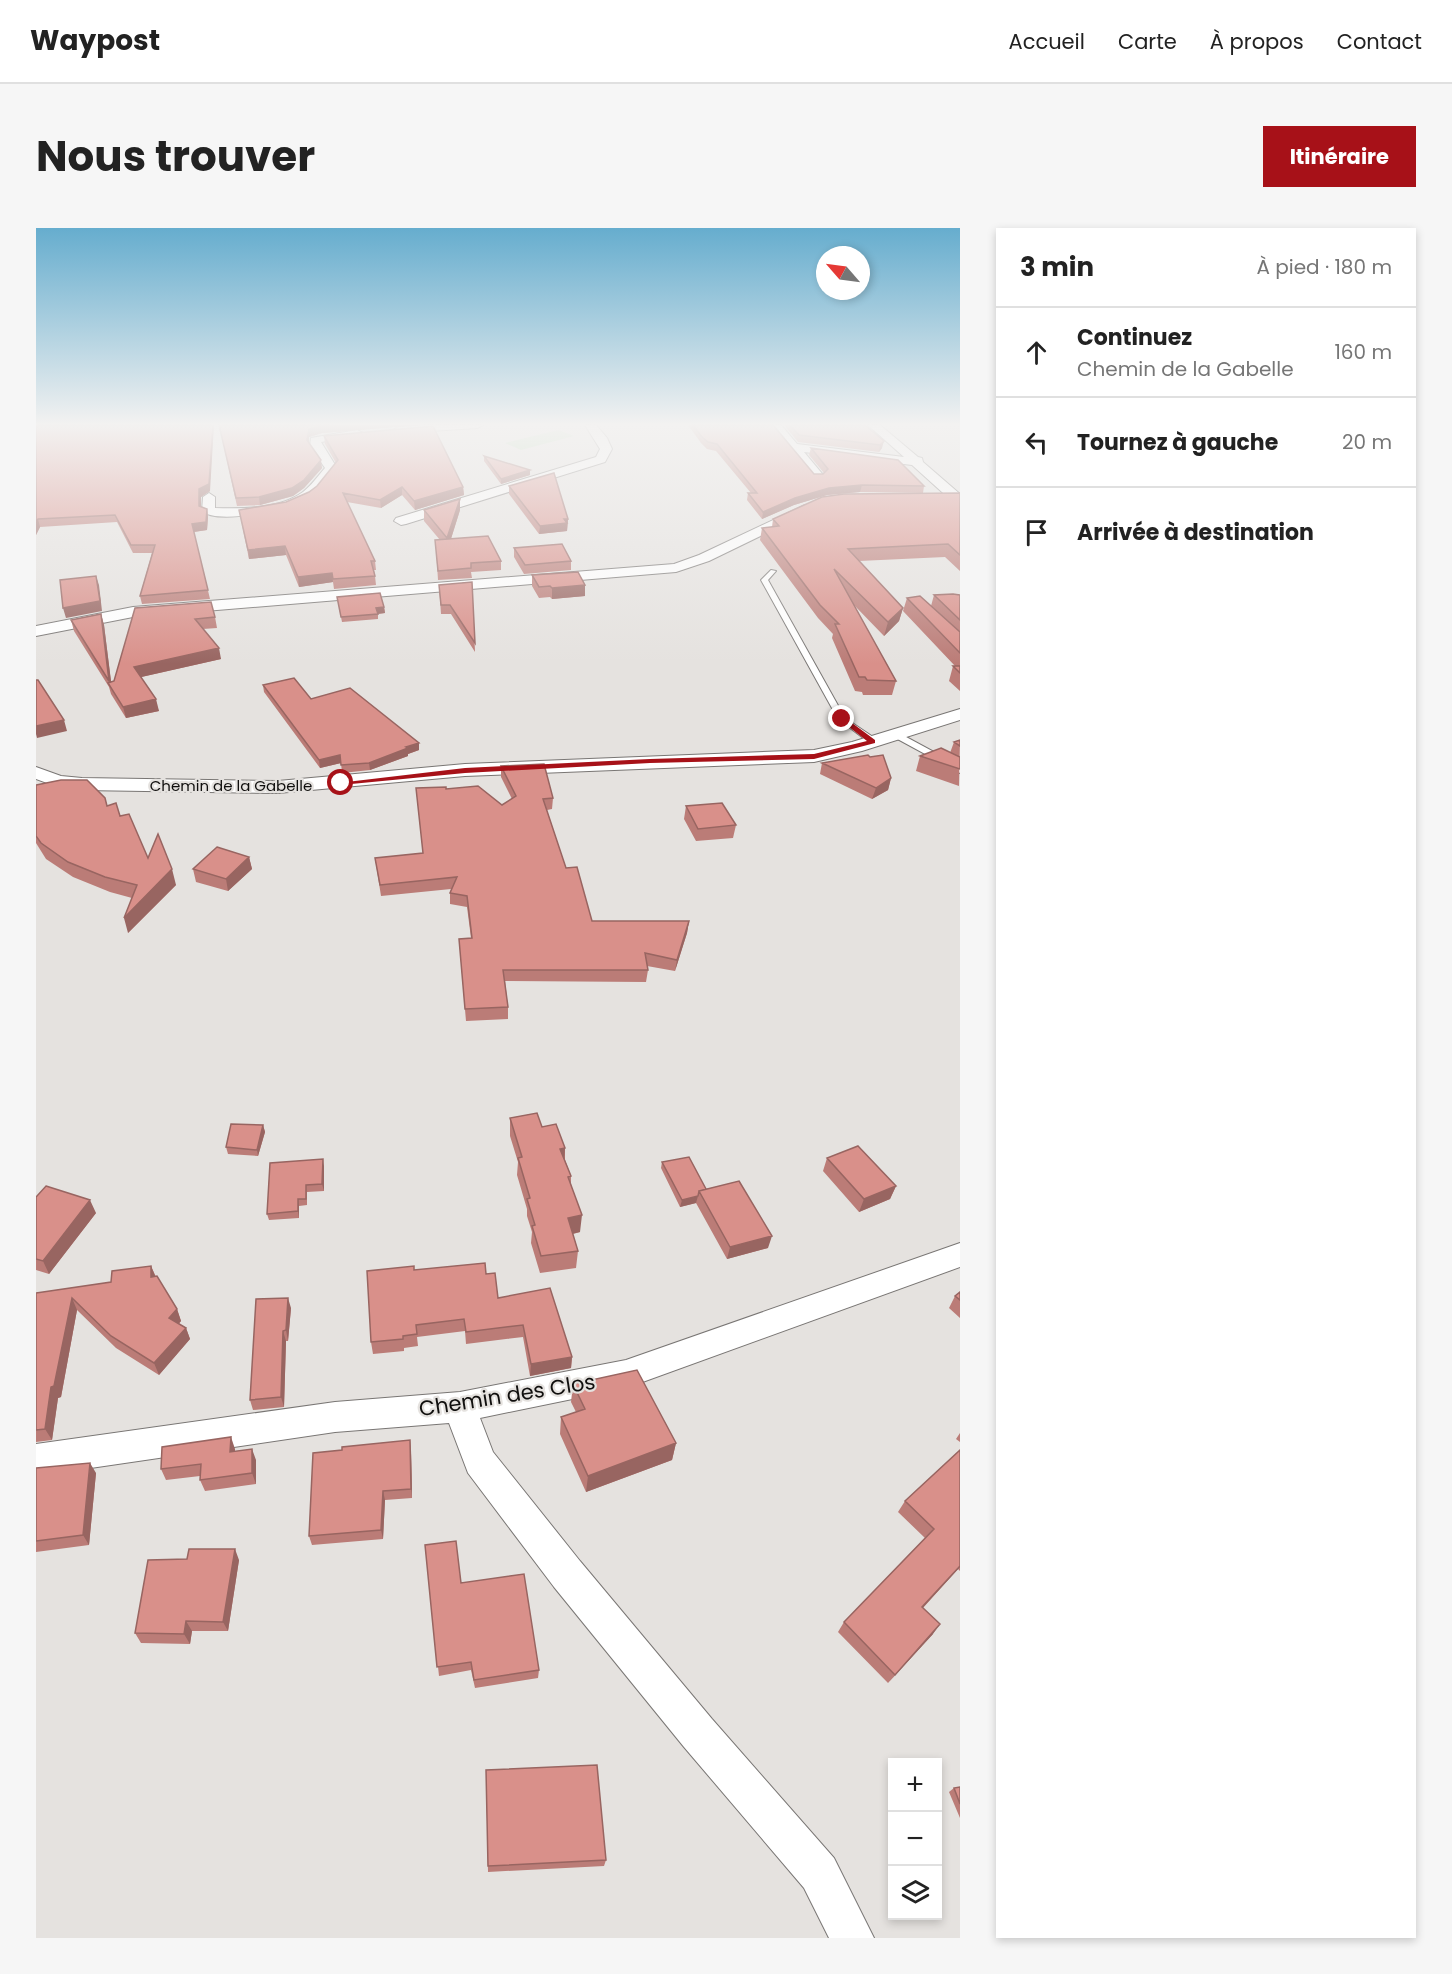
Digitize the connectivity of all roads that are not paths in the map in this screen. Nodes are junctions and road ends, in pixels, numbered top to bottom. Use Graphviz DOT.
graph roads {
  1 [pos="208,505"];
  2 [pos="277,505"];
  3 [pos="457,505"];
  4 [pos="814,505"];
  5 [pos="401,521"];
  6 [pos="773,571"];
  7 [pos="36,631"];
  8 [pos="960,714"];
  9 [pos="895,734"];
  10 [pos="873,741"];
  11 [pos="960,770"];
  12 [pos="36,773"];
  13 [pos="960,1255"];
  14 [pos="460,1407"];
  15 [pos="36,1460"];
  16 [pos="852,1938"];
  1 -- 2 [label="street"];
  3 -- 5 [label="street"];
  4 -- 7 [label="street"];
  6 -- 10 [label="lane"];
  8 -- 9 [label="street, Chemin de la Gabelle"];
  9 -- 10 [label="street, Chemin de la Gabelle"];
  9 -- 11 [label="lane"];
  10 -- 12 [label="street, Chemin de la Gabelle"];
  13 -- 14 [label="street, Chemin des Clos"];
  14 -- 15 [label="street, Chemin des Clos"];
  14 -- 16 [label="street"];
}
